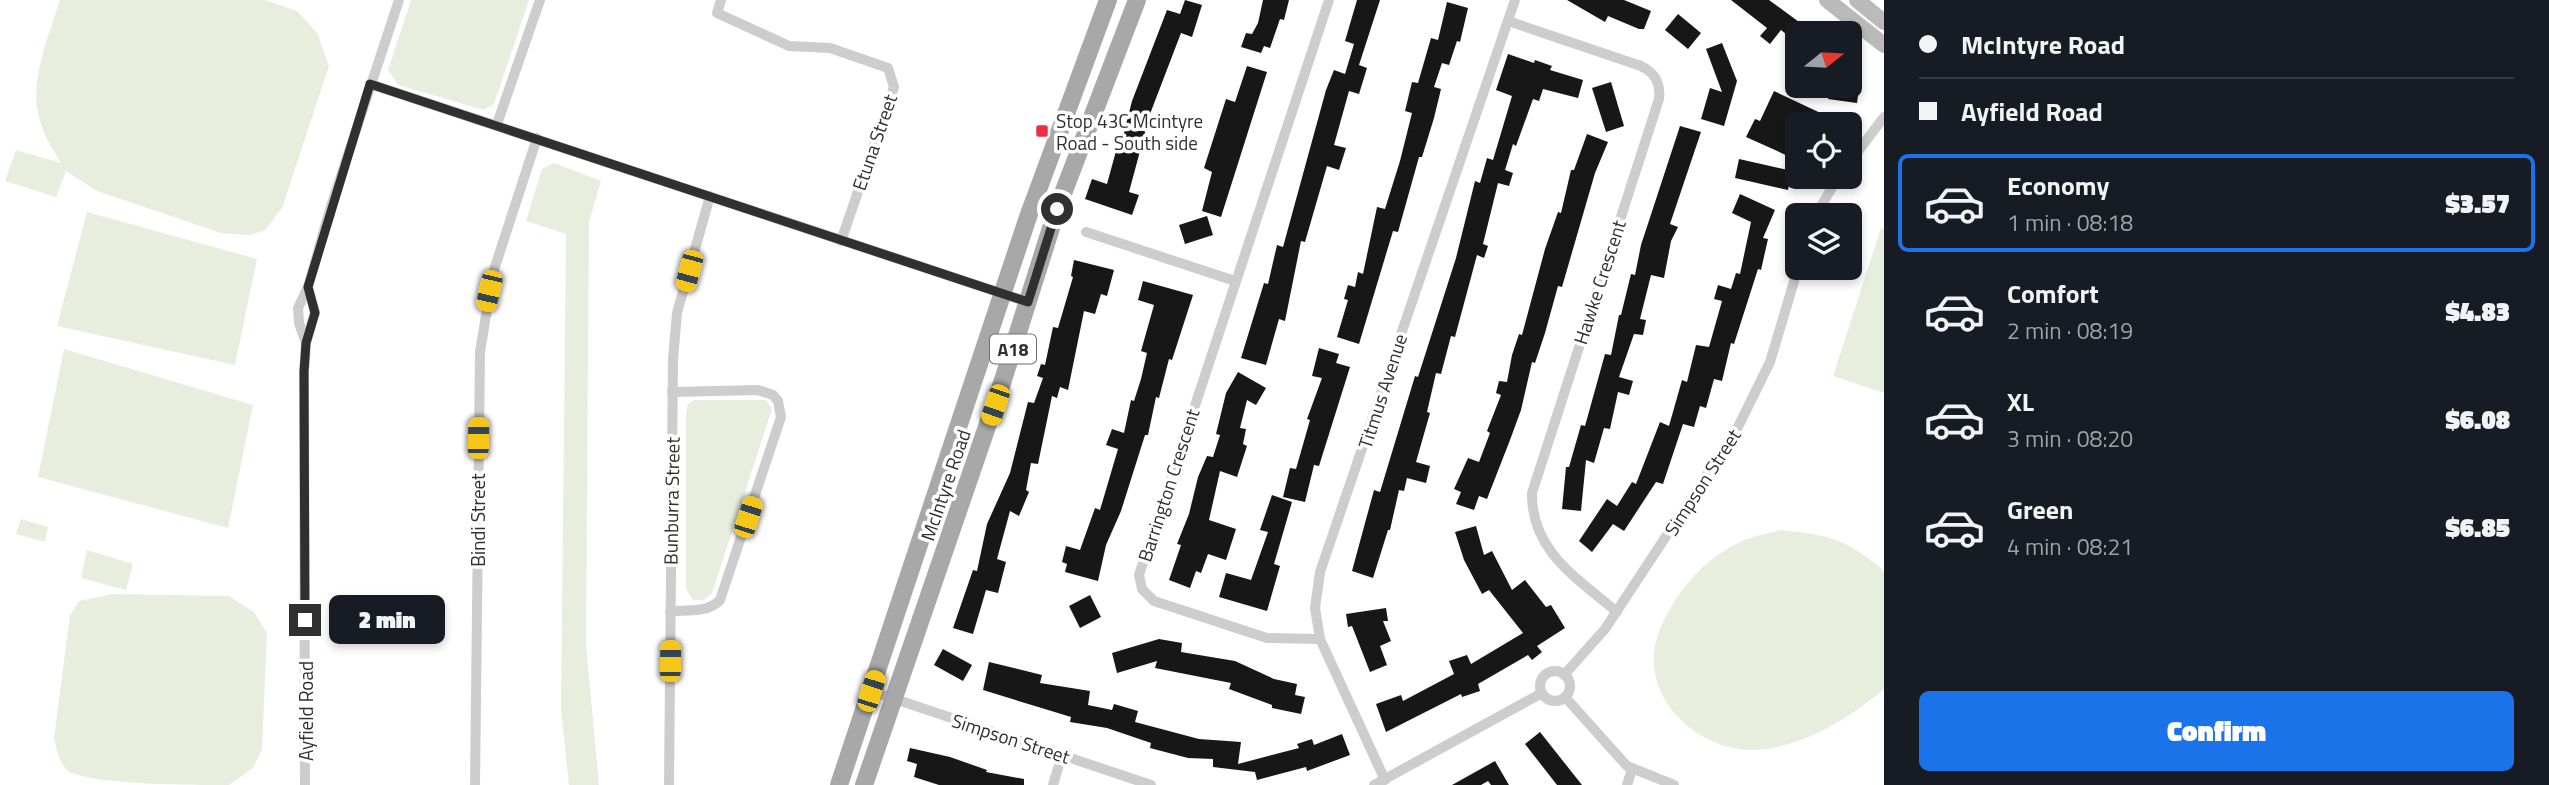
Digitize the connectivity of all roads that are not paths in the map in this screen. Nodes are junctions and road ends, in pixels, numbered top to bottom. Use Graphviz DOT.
graph roads {
  1 [pos="399,0"];
  2 [pos="540,0"];
  3 [pos="721,0"];
  4 [pos="1108,0"];
  5 [pos="1137,0"];
  6 [pos="1329,0"];
  7 [pos="1515,0"];
  8 [pos="1827,0"];
  9 [pos="1857,0"];
  10 [pos="1883,19"];
  11 [pos="1508,21"];
  12 [pos="1871,33"];
  13 [pos="1884,45"];
  14 [pos="370,84"];
  15 [pos="1884,117"];
  16 [pos="497,124"];
  17 [pos="537,138"];
  18 [pos="1862,146"];
  19 [pos="710,197"];
  20 [pos="1086,232"];
  21 [pos="841,241"];
  22 [pos="1794,280"];
  23 [pos="1235,281"];
  24 [pos="308,287"];
  25 [pos="1003,294"];
  26 [pos="1028,302"];
  27 [pos="306,343"];
  28 [pos="673,392"];
  29 [pos="670,611"];
  30 [pos="1617,612"];
  31 [pos="1320,639"];
  32 [pos="1564,675"];
  33 [pos="871,691"];
  34 [pos="1542,693"];
  35 [pos="1565,697"];
  36 [pos="894,699"];
  37 [pos="1062,755"];
  38 [pos="1632,769"];
  39 [pos="1380,782"];
  40 [pos="305,785"];
  41 [pos="475,785"];
  42 [pos="669,785"];
  43 [pos="839,785"];
  44 [pos="864,785"];
  45 [pos="1053,785"];
  46 [pos="1151,785"];
  47 [pos="1627,785"];
  48 [pos="1674,785"];
  1 -- 14 [label="street, Ayfield Road"];
  2 -- 16 [label="street"];
  3 -- 21 [label="street, Etuna Street"];
  4 -- 25 [label="main road, McIntyre Road / A18"];
  5 -- 26 [label="main road, McIntyre Road / A18"];
  6 -- 23 [label="street, Barrington Crescent"];
  7 -- 11 [label="street, Titmus Avenue"];
  8 -- 12 [label="street"];
  9 -- 10 [label="street"];
  10 -- 12 [label="street"];
  11 -- 30 [label="street, Hawke Crescent"];
  11 -- 31 [label="street, Titmus Avenue"];
  12 -- 13 [label="street"];
  14 -- 16 [label="street"];
  14 -- 24 [label="street, Ayfield Road"];
  15 -- 18 [label="street"];
  16 -- 17 [label="street"];
  17 -- 19 [label="street"];
  17 -- 41 [label="street, Bindi Street"];
  19 -- 21 [label="street"];
  19 -- 28 [label="street, Bunburra Street"];
  20 -- 23 [label="street"];
  21 -- 25 [label="street"];
  22 -- 30 [label="street, Simpson Street"];
  23 -- 31 [label="street, Barrington Crescent"];
  24 -- 27 [label="street, Ayfield Road"];
  24 -- 27 [label="street, Ayfield Road"];
  25 -- 26 [label="street"];
  25 -- 33 [label="main road, McIntyre Road / A18"];
  26 -- 36 [label="main road, McIntyre Road / A18"];
  27 -- 40 [label="street, Ayfield Road"];
  28 -- 29 [label="street, Bunburra Street"];
  28 -- 29 [label="street"];
  29 -- 42 [label="street, Bunburra Street"];
  30 -- 32 [label="street, Simpson Street"];
  31 -- 39 [label="street, Titmus Avenue"];
  32 -- 34 [label="street"];
  32 -- 35 [label="street"];
  33 -- 36 [label="street, Simpson Street"];
  33 -- 43 [label="main road, McIntyre Road / A18"];
  34 -- 35 [label="street"];
  34 -- 39 [label="street"];
  35 -- 38 [label="street"];
  36 -- 37 [label="street, Simpson Street"];
  36 -- 44 [label="main road, McIntyre Road / A18"];
  37 -- 45 [label="street"];
  37 -- 46 [label="street, Simpson Street"];
  38 -- 47 [label="street"];
  38 -- 48 [label="street"];
}
